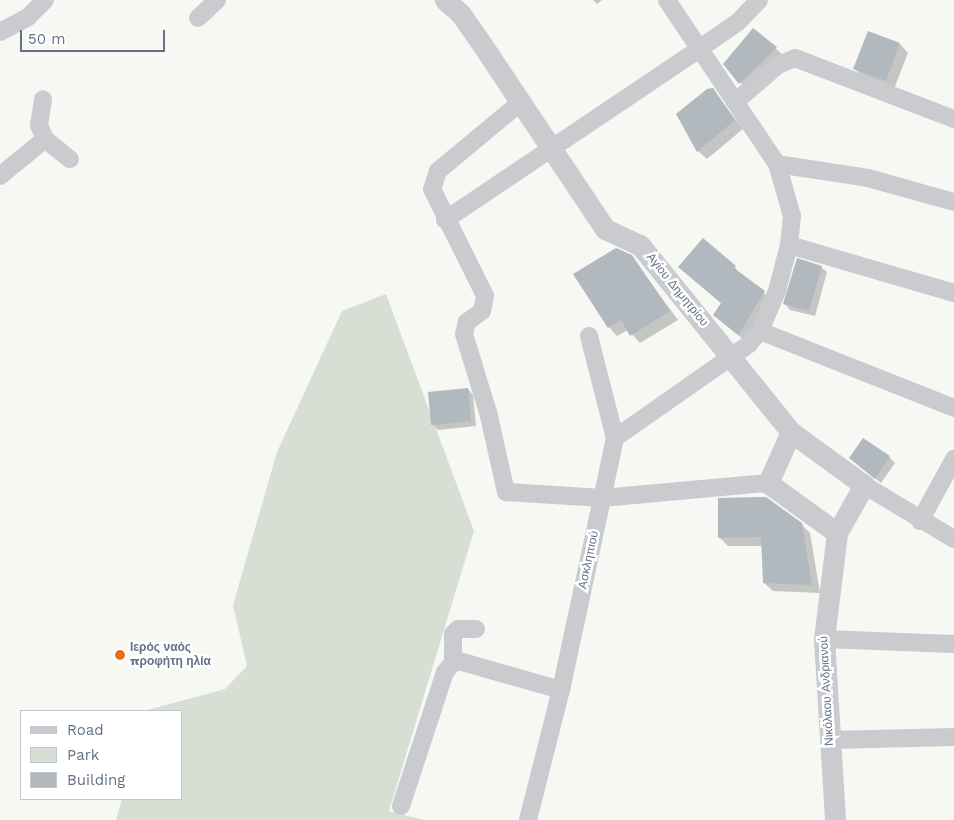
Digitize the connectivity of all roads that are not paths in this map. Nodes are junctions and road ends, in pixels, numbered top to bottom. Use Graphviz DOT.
graph roads {
  1 [pos="45,0"];
  2 [pos="217,0"];
  3 [pos="443,0"];
  4 [pos="667,0"];
  5 [pos="759,0"];
  6 [pos="198,18"];
  7 [pos="0,32"];
  8 [pos="699,49"];
  9 [pos="43,99"];
  10 [pos="521,102"];
  11 [pos="735,102"];
  12 [pos="954,119"];
  13 [pos="44,139"];
  14 [pos="553,149"];
  15 [pos="70,159"];
  16 [pos="777,164"];
  17 [pos="2,170"];
  18 [pos="954,202"];
  19 [pos="445,220"];
  20 [pos="789,245"];
  21 [pos="954,293"];
  22 [pos="760,331"];
  23 [pos="589,336"];
  24 [pos="732,357"];
  25 [pos="954,408"];
  26 [pos="790,432"];
  27 [pos="615,438"];
  28 [pos="954,459"];
  29 [pos="768,483"];
  30 [pos="864,485"];
  31 [pos="602,498"];
  32 [pos="920,521"];
  33 [pos="836,533"];
  34 [pos="954,540"];
  35 [pos="476,629"];
  36 [pos="824,638"];
  37 [pos="954,644"];
  38 [pos="453,664"];
  39 [pos="561,690"];
  40 [pos="954,737"];
  41 [pos="830,740"];
  42 [pos="401,806"];
  43 [pos="528,820"];
  44 [pos="835,820"];
  1 -- 7 [label="street"];
  2 -- 6 [label="street"];
  3 -- 10 [label="street, Αγίου Δημητρίου"];
  4 -- 8 [label="street"];
  5 -- 8 [label="street"];
  8 -- 11 [label="street"];
  8 -- 14 [label="street"];
  9 -- 13 [label="street"];
  10 -- 14 [label="street, Αγίου Δημητρίου"];
  10 -- 19 [label="street"];
  11 -- 12 [label="street"];
  11 -- 16 [label="street"];
  13 -- 15 [label="street"];
  13 -- 17 [label="street"];
  14 -- 19 [label="street"];
  14 -- 24 [label="street, Αγίου Δημητρίου"];
  16 -- 18 [label="street"];
  16 -- 20 [label="street"];
  19 -- 31 [label="street"];
  20 -- 21 [label="street"];
  20 -- 22 [label="street"];
  22 -- 24 [label="street"];
  22 -- 25 [label="street"];
  23 -- 27 [label="street"];
  24 -- 26 [label="street, Αγίου Δημητρίου"];
  24 -- 27 [label="street"];
  26 -- 29 [label="street"];
  26 -- 30 [label="street, Αγίου Δημητρίου"];
  27 -- 31 [label="street, Ασκληπιού"];
  28 -- 32 [label="street"];
  29 -- 31 [label="street"];
  29 -- 33 [label="street"];
  30 -- 32 [label="street, Αγίου Δημητρίου"];
  30 -- 33 [label="street"];
  31 -- 39 [label="street, Ασκληπιού"];
  32 -- 34 [label="street, Αγίου Δημητρίου"];
  33 -- 36 [label="street, Νικόλαου Ανδριανού"];
  35 -- 38 [label="street"];
  36 -- 37 [label="street"];
  36 -- 41 [label="street, Νικόλαου Ανδριανού"];
  38 -- 39 [label="street"];
  38 -- 42 [label="street"];
  39 -- 43 [label="street, Ασκληπιού"];
  40 -- 41 [label="street"];
  41 -- 44 [label="street, Νικόλαου Ανδριανού"];
}
